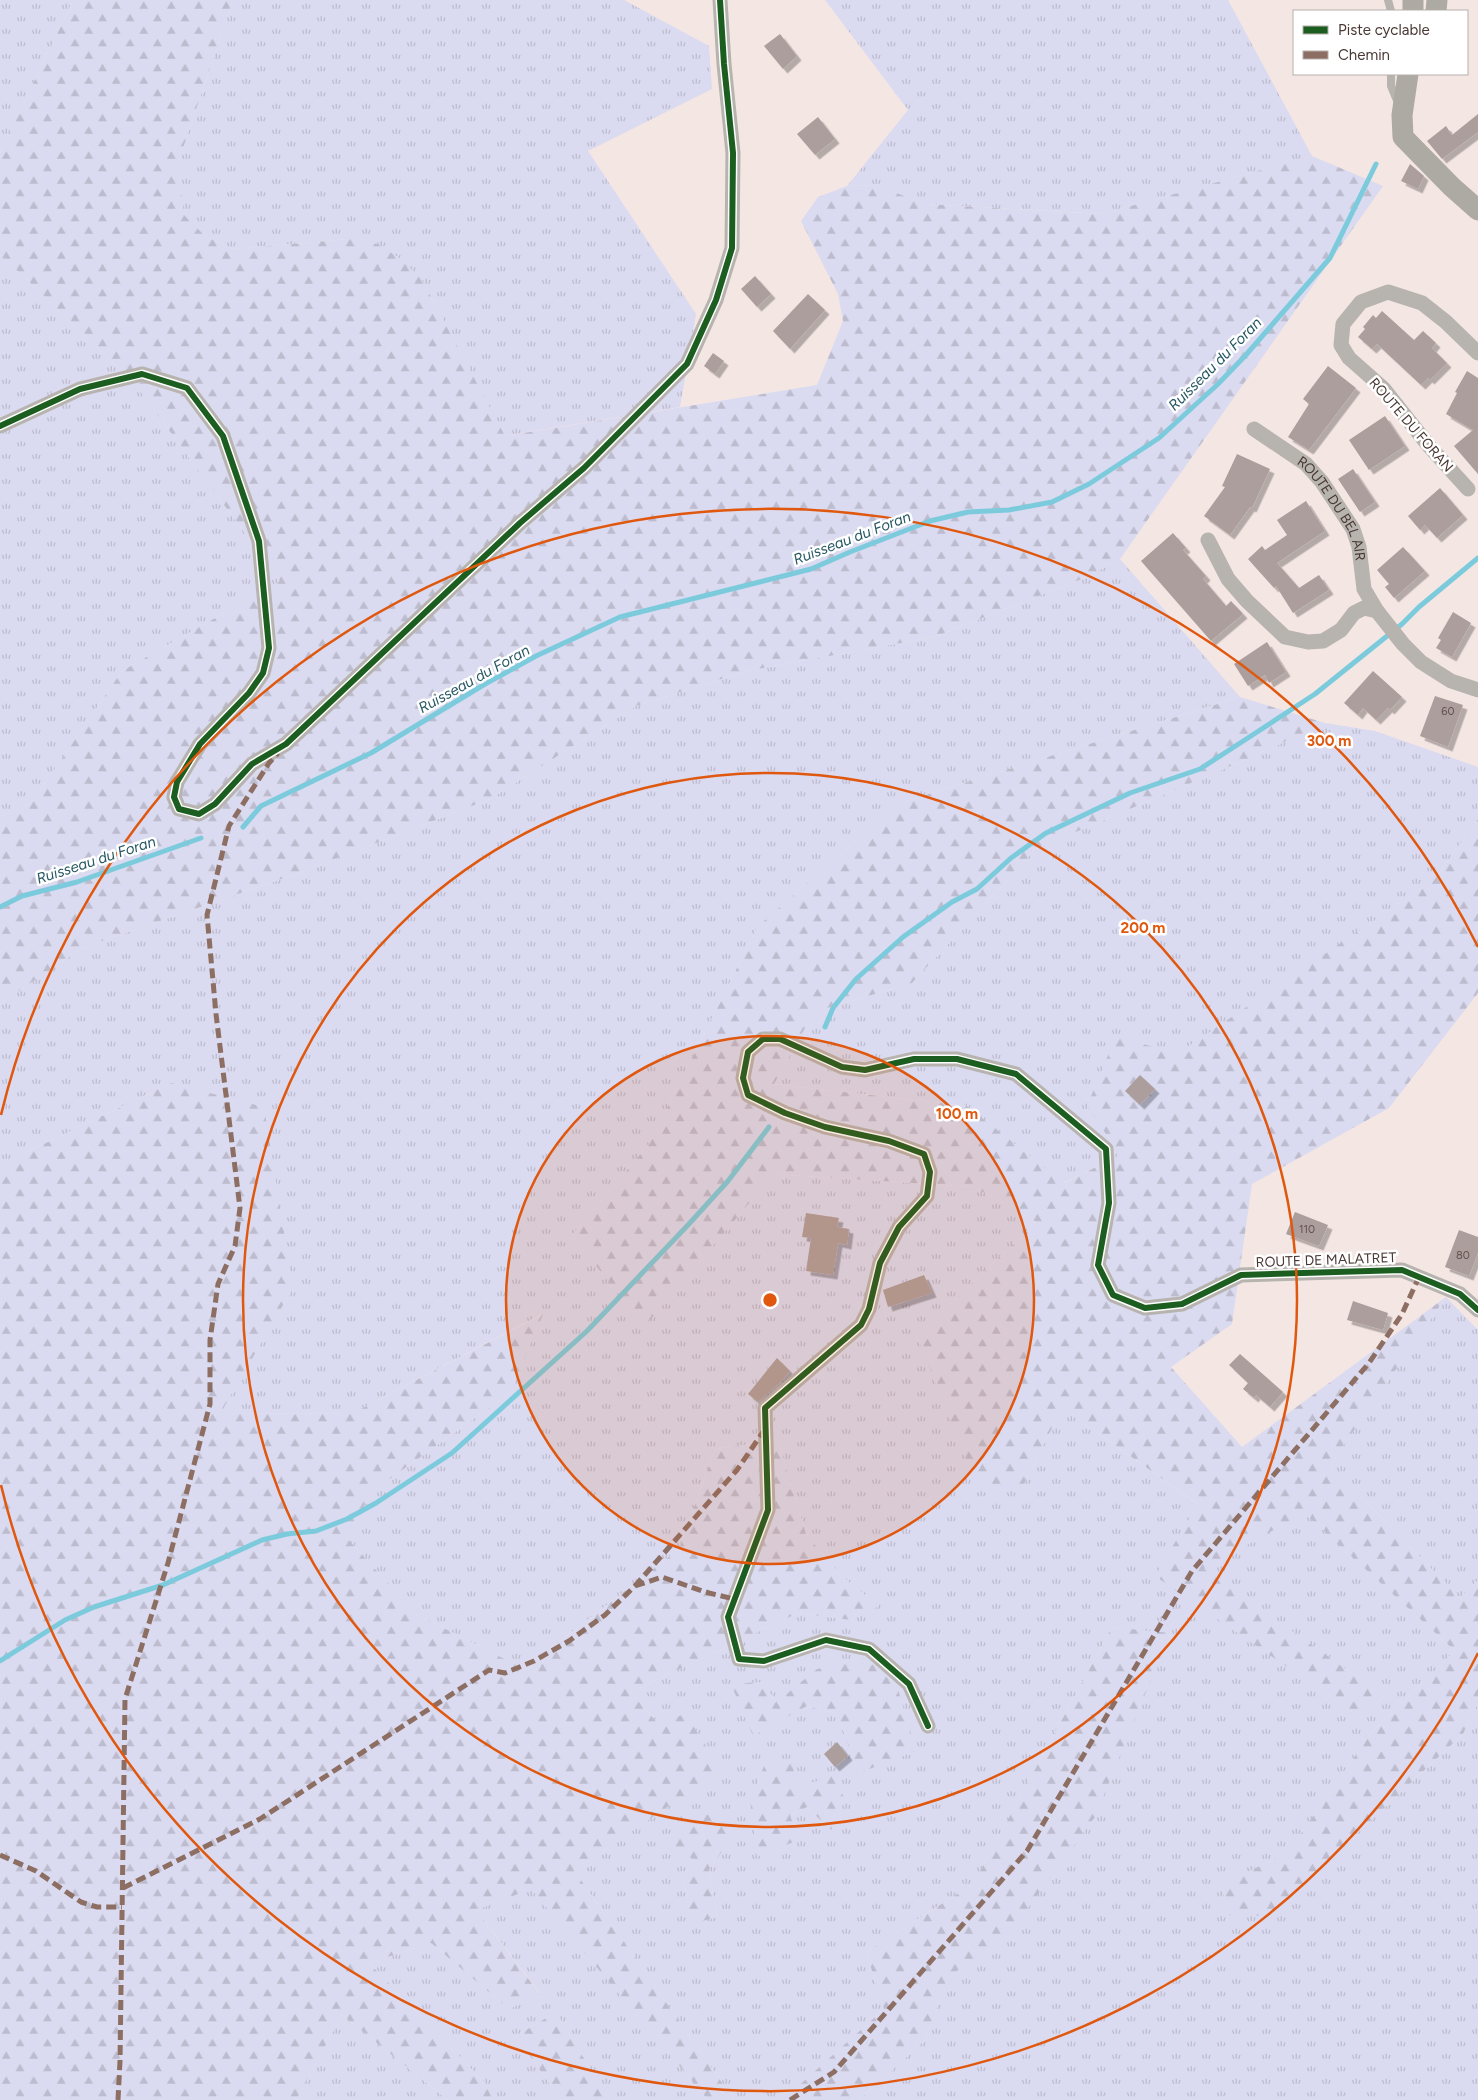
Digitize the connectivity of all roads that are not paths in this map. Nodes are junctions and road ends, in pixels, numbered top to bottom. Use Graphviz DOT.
graph roads {
  1 [pos="720,0"];
  2 [pos="1391,75"];
  3 [pos="1408,75"];
  4 [pos="1419,75"];
  5 [pos="1402,115"];
  6 [pos="1478,210"];
  7 [pos="1478,353"];
  8 [pos="0,426"];
  9 [pos="1254,429"];
  10 [pos="1468,489"];
  11 [pos="1208,540"];
  12 [pos="1381,617"];
  13 [pos="1478,690"];
  14 [pos="1478,1310"];
  15 [pos="928,1726"];
  1 -- 8 [label="street"];
  2 -- 5 [label="lane"];
  3 -- 5 [label="street"];
  4 -- 5 [label="street"];
  5 -- 6 [label="street"];
  7 -- 10 [label="street, ROUTE DU FORAN"];
  9 -- 12 [label="street, ROUTE DU BEL AIR"];
  11 -- 12 [label="street"];
  12 -- 13 [label="street, ROUTE DU BEL AIR"];
  14 -- 15 [label="street, ROUTE DE MALATRET"];
}
